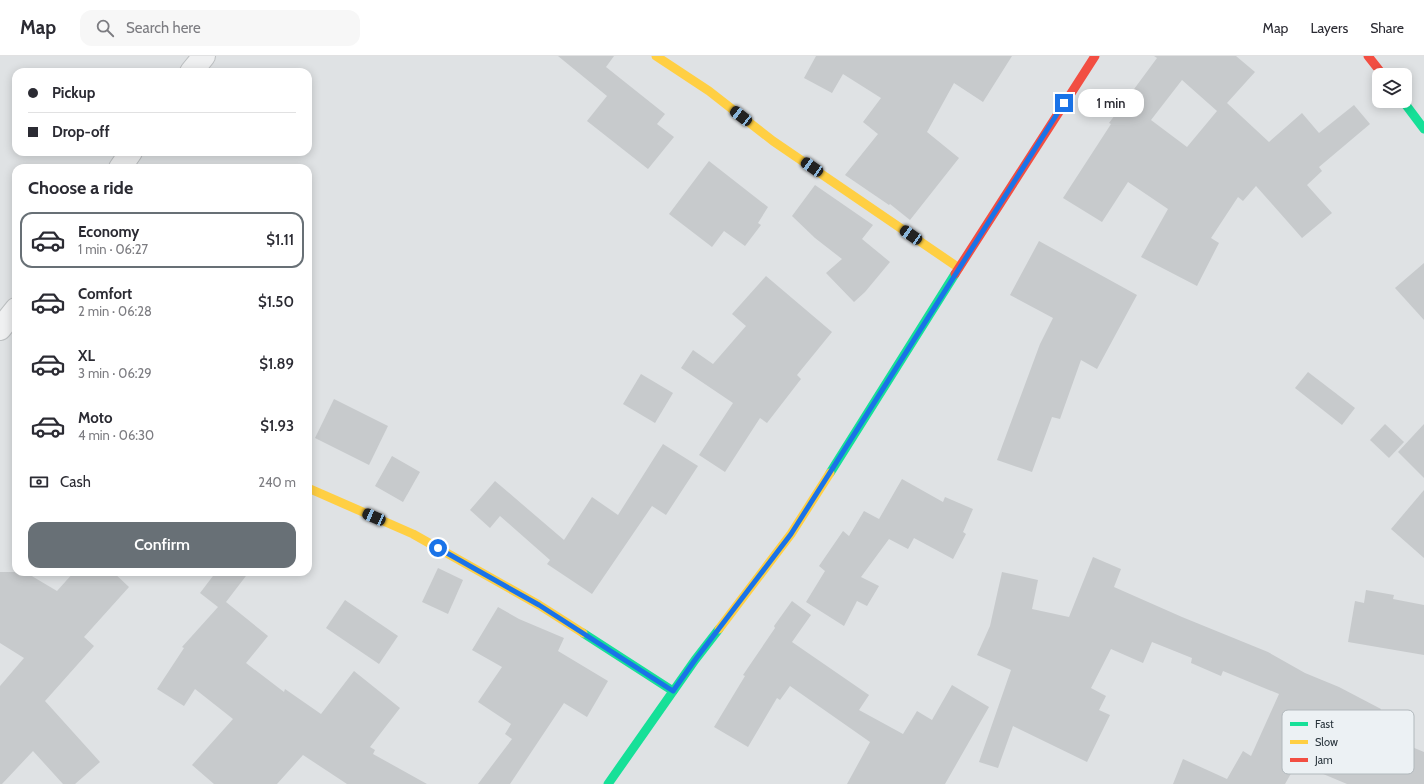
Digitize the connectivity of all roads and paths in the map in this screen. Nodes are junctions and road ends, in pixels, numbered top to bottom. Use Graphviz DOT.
graph roads {
  1 [pos="204,56"];
  2 [pos="656,56"];
  3 [pos="1096,56"];
  4 [pos="1368,56"];
  5 [pos="194,68"];
  6 [pos="1377,68"];
  7 [pos="1408,108"];
  8 [pos="1424,129"];
  9 [pos="959,268"];
  10 [pos="312,490"];
  11 [pos="673,691"];
  12 [pos="609,784"];
  1 -- 5 [label="street"];
  2 -- 9 [label="street"];
  3 -- 9 [label="street"];
  4 -- 6 [label="street"];
  7 -- 8 [label="street"];
  9 -- 11 [label="street"];
  10 -- 11 [label="street"];
  11 -- 12 [label="street"];
}
